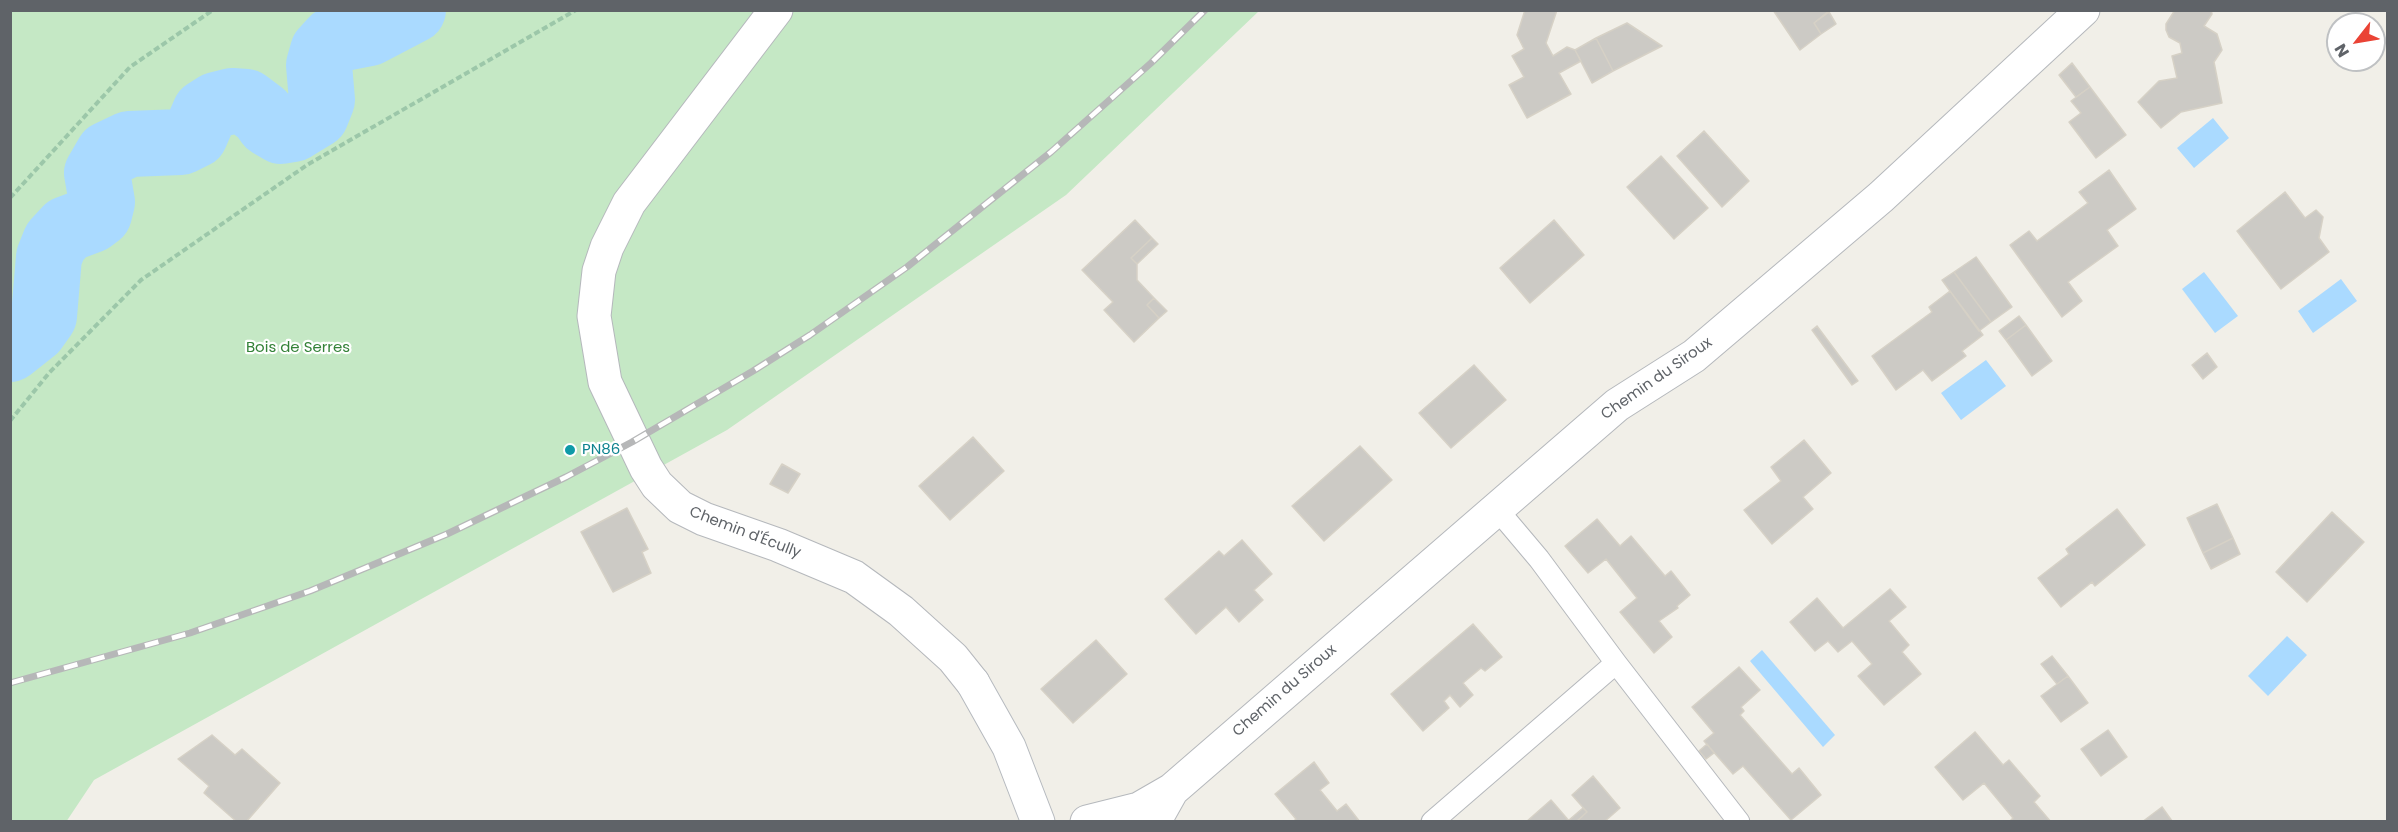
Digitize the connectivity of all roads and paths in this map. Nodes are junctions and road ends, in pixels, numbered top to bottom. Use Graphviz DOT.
graph roads {
  1 [pos="213,10"];
  2 [pos="576,10"];
  3 [pos="776,10"];
  4 [pos="2083,10"];
  5 [pos="10,198"];
  6 [pos="10,421"];
  7 [pos="1496,508"];
  8 [pos="1616,663"];
  9 [pos="1172,790"];
  10 [pos="1038,822"];
  11 [pos="1087,822"];
  12 [pos="1150,822"];
  13 [pos="1432,822"];
  14 [pos="1739,822"];
  1 -- 5 [label="path"];
  2 -- 6 [label="path"];
  3 -- 10 [label="street, Chemin d'Écully"];
  4 -- 7 [label="street, Chemin du Siroux"];
  7 -- 8 [label="lane"];
  7 -- 9 [label="street, Chemin du Siroux"];
  8 -- 13 [label="lane"];
  8 -- 14 [label="lane"];
  9 -- 11 [label="street, Chemin du Siroux"];
  9 -- 12 [label="street, Chemin du Siroux"];
}
